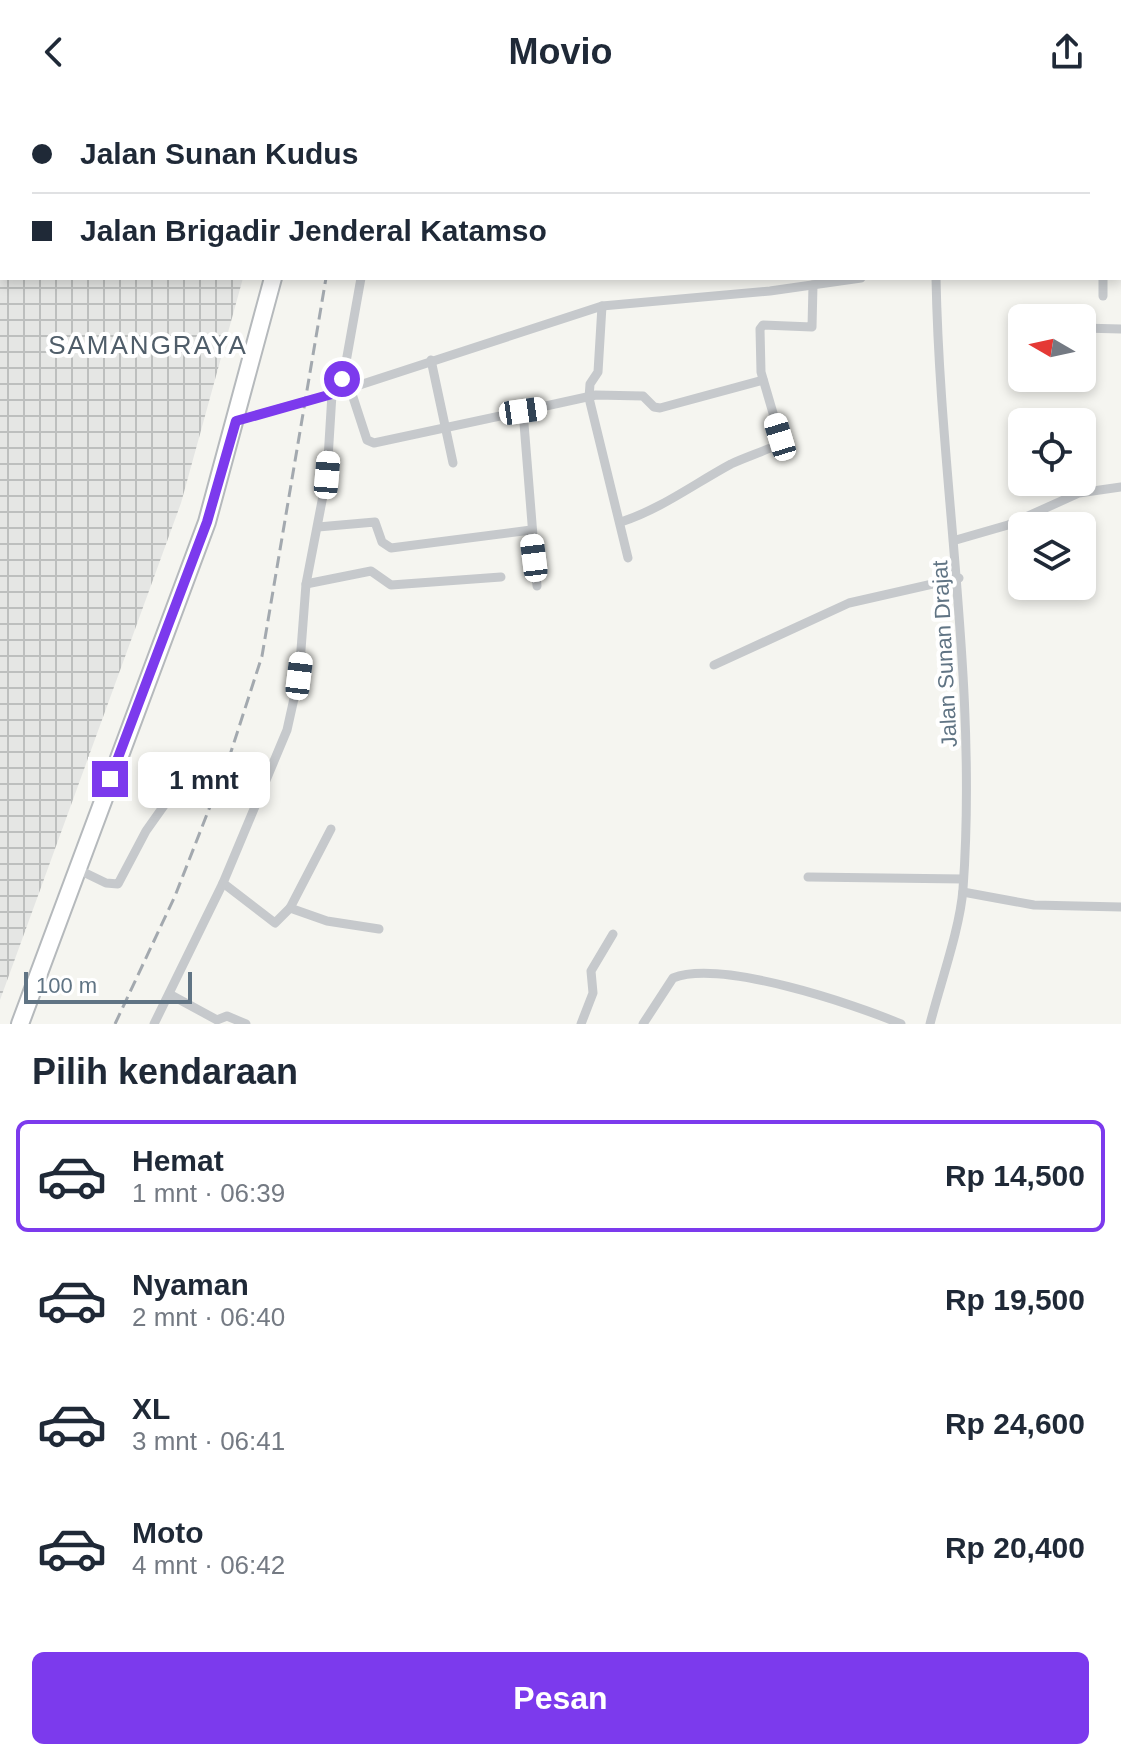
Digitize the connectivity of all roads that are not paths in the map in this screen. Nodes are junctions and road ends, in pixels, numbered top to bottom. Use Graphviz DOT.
graph roads {
  1 [pos="272,280"];
  2 [pos="361,280"];
  3 [pos="847,280"];
  4 [pos="936,280"];
  5 [pos="1103,280"];
  6 [pos="813,285"];
  7 [pos="1103,296"];
  8 [pos="602,306"];
  9 [pos="1096,328"];
  10 [pos="1121,329"];
  11 [pos="431,360"];
  12 [pos="763,380"];
  13 [pos="341,391"];
  14 [pos="589,398"];
  15 [pos="523,411"];
  16 [pos="236,421"];
  17 [pos="445,426"];
  18 [pos="453,463"];
  19 [pos="1121,487"];
  20 [pos="621,522"];
  21 [pos="318,527"];
  22 [pos="531,530"];
  23 [pos="956,540"];
  24 [pos="628,558"];
  25 [pos="501,577"];
  26 [pos="959,578"];
  27 [pos="306,584"];
  28 [pos="537,586"];
  29 [pos="714,665"];
  30 [pos="197,759"];
  31 [pos="331,829"];
  32 [pos="77,869"];
  33 [pos="808,877"];
  34 [pos="963,879"];
  35 [pos="223,883"];
  36 [pos="963,892"];
  37 [pos="1121,907"];
  38 [pos="290,908"];
  39 [pos="379,929"];
  40 [pos="613,934"];
  41 [pos="171,995"];
  42 [pos="20,1024"];
  43 [pos="154,1024"];
  44 [pos="246,1024"];
  45 [pos="581,1024"];
  46 [pos="643,1024"];
  47 [pos="901,1024"];
  48 [pos="930,1024"];
  1 -- 16 [label="highway"];
  2 -- 13 [label="street"];
  3 -- 6 [label="street"];
  4 -- 23 [label="street, Jalan Sunan Drajat"];
  5 -- 7 [label="street"];
  6 -- 8 [label="street"];
  6 -- 12 [label="street"];
  8 -- 11 [label="street"];
  8 -- 14 [label="street"];
  9 -- 10 [label="street"];
  11 -- 13 [label="street"];
  11 -- 17 [label="street"];
  12 -- 14 [label="street"];
  12 -- 20 [label="street"];
  13 -- 16 [label="street"];
  13 -- 17 [label="street"];
  13 -- 21 [label="street"];
  14 -- 15 [label="street"];
  14 -- 20 [label="street"];
  15 -- 17 [label="street"];
  15 -- 22 [label="street"];
  16 -- 32 [label="highway"];
  17 -- 18 [label="street"];
  19 -- 23 [label="street"];
  20 -- 24 [label="street"];
  21 -- 22 [label="street"];
  21 -- 27 [label="street"];
  22 -- 28 [label="street"];
  23 -- 26 [label="street, Jalan Sunan Drajat"];
  25 -- 27 [label="street"];
  26 -- 29 [label="street"];
  26 -- 34 [label="street, Jalan Sunan Drajat"];
  27 -- 35 [label="street"];
  30 -- 32 [label="street"];
  31 -- 38 [label="street"];
  32 -- 42 [label="highway"];
  33 -- 34 [label="street"];
  34 -- 36 [label="street, Jalan Sunan Drajat"];
  35 -- 38 [label="street"];
  35 -- 41 [label="street"];
  36 -- 37 [label="street"];
  36 -- 48 [label="street, Jalan Sunan Drajat"];
  38 -- 39 [label="street"];
  40 -- 45 [label="street"];
  41 -- 43 [label="street"];
  41 -- 44 [label="street"];
  46 -- 47 [label="street"];
}
